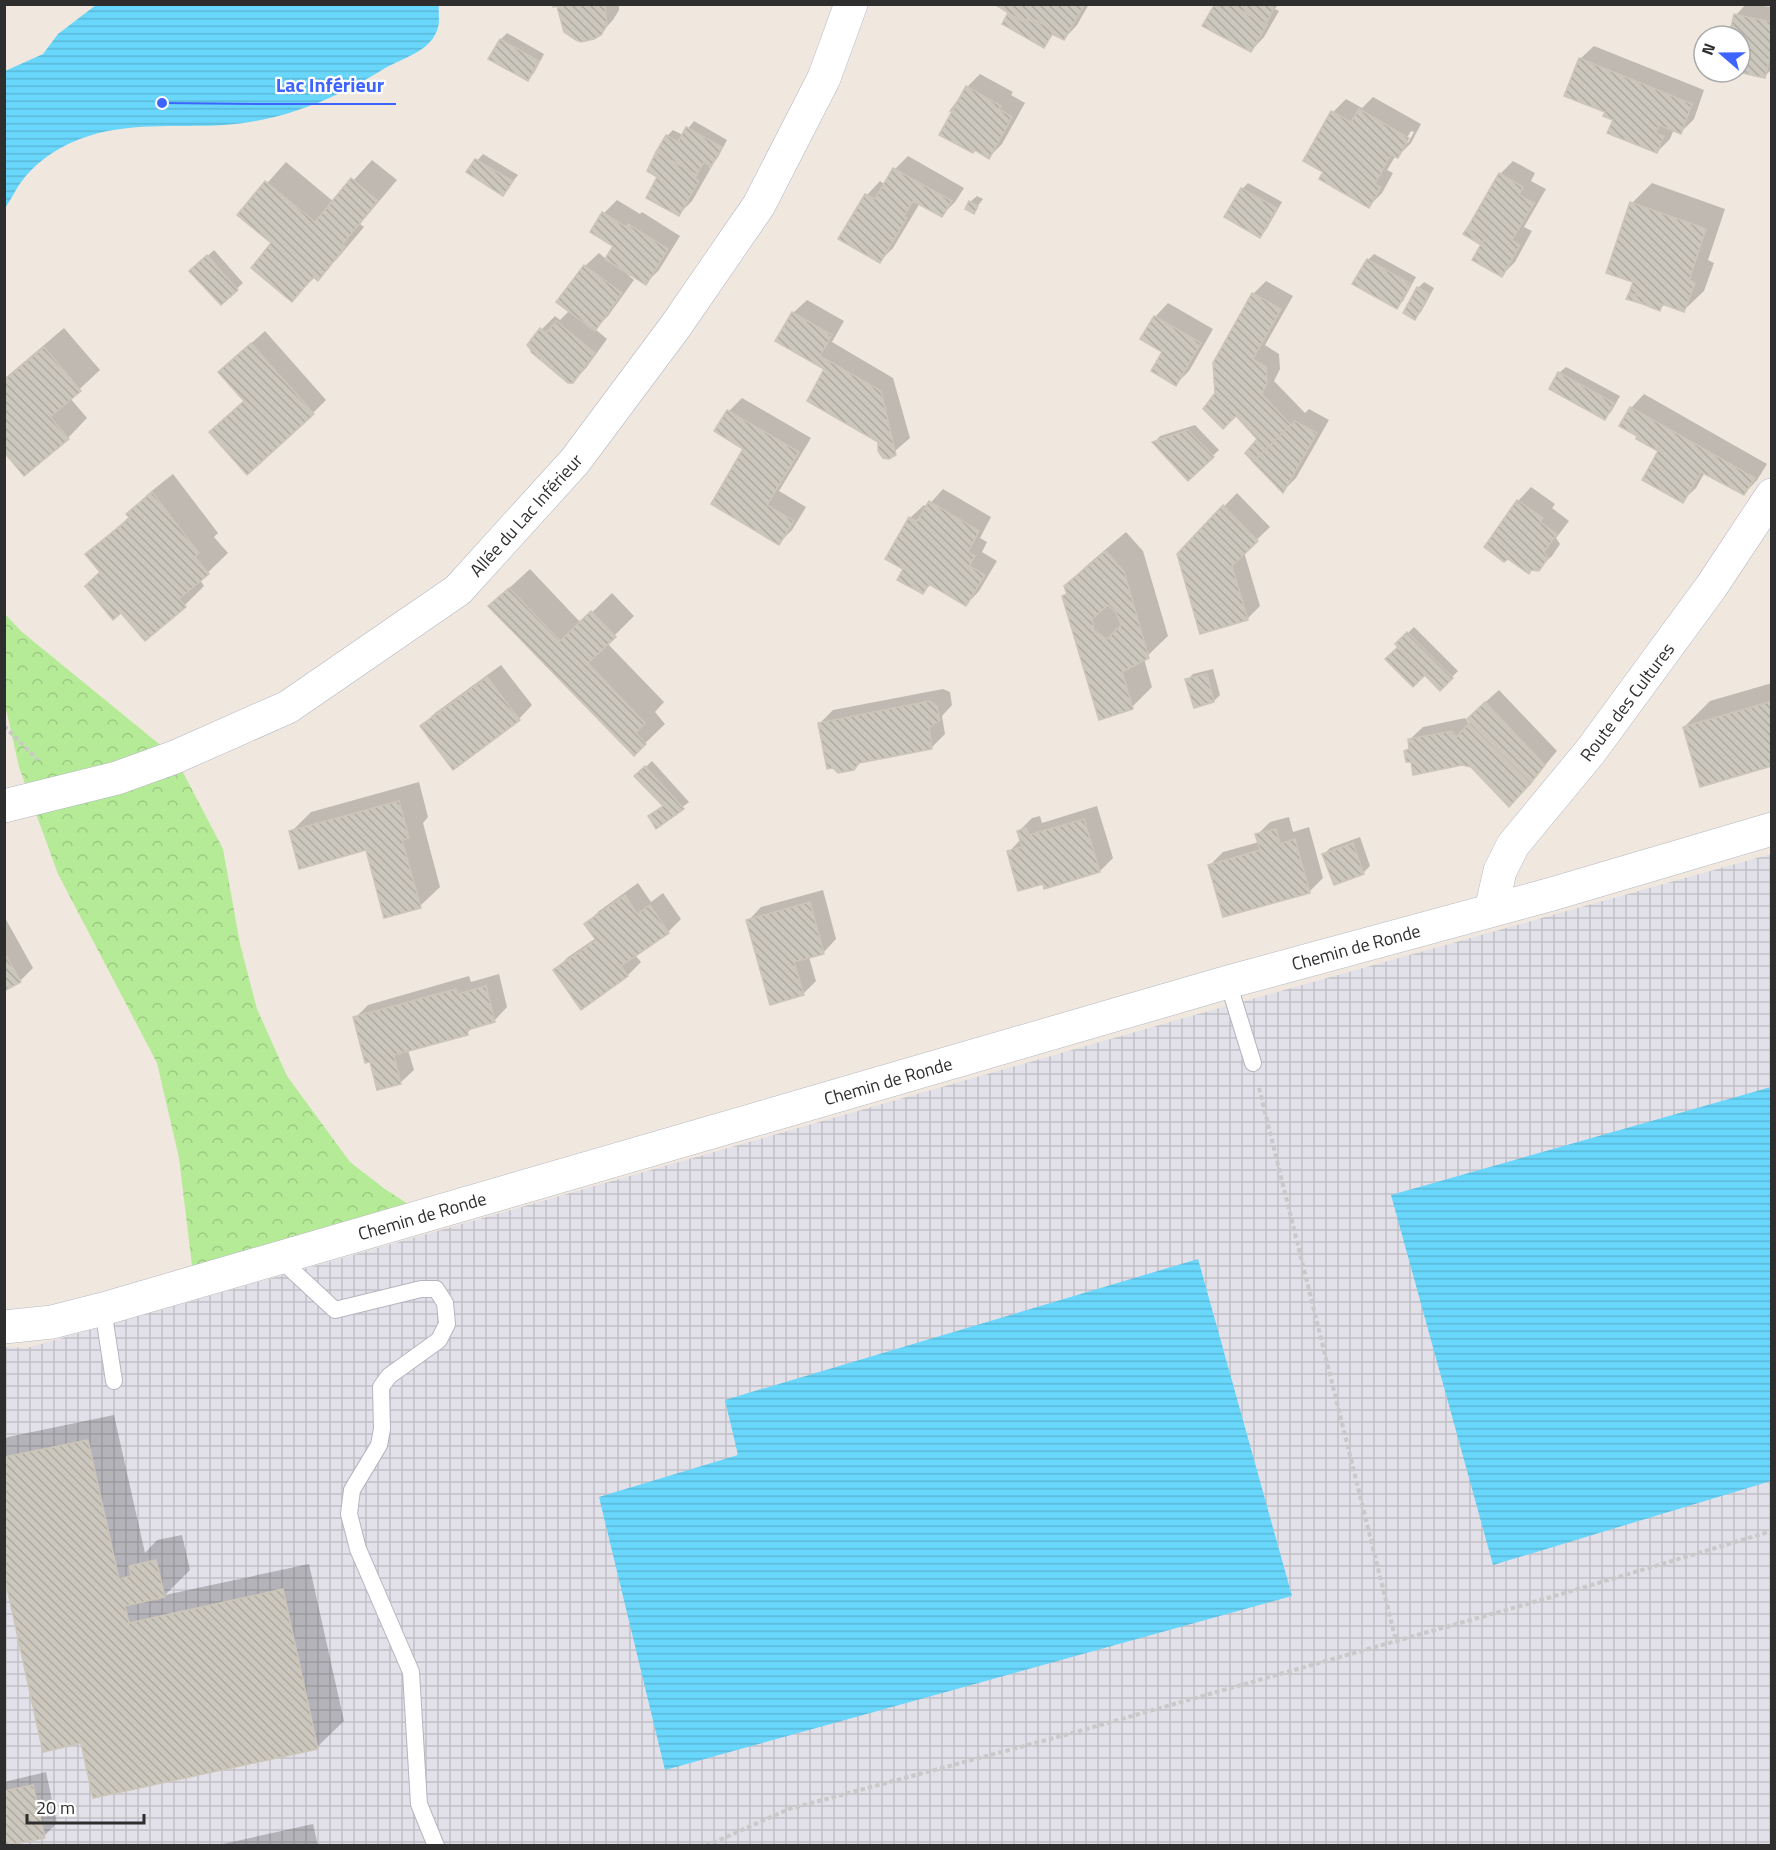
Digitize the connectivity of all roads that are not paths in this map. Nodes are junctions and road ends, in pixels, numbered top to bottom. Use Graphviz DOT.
graph roads {
  1 [pos="851,4"];
  2 [pos="1772,495"];
  3 [pos="4,806"];
  4 [pos="1772,829"];
  5 [pos="1491,910"];
  6 [pos="1228,982"];
  7 [pos="1253,1063"];
  8 [pos="279,1258"];
  9 [pos="103,1310"];
  10 [pos="4,1327"];
  11 [pos="114,1380"];
  12 [pos="436,1845"];
  1 -- 3 [label="street, Allée du Lac Inférieur"];
  2 -- 5 [label="street, Route des Cultures"];
  4 -- 5 [label="street, Chemin de Ronde"];
  5 -- 6 [label="street, Chemin de Ronde"];
  6 -- 7 [label="lane"];
  6 -- 8 [label="street, Chemin de Ronde"];
  8 -- 9 [label="street, Chemin de Ronde"];
  8 -- 12 [label="lane"];
  9 -- 10 [label="street, Chemin de Ronde"];
  9 -- 11 [label="lane"];
}
